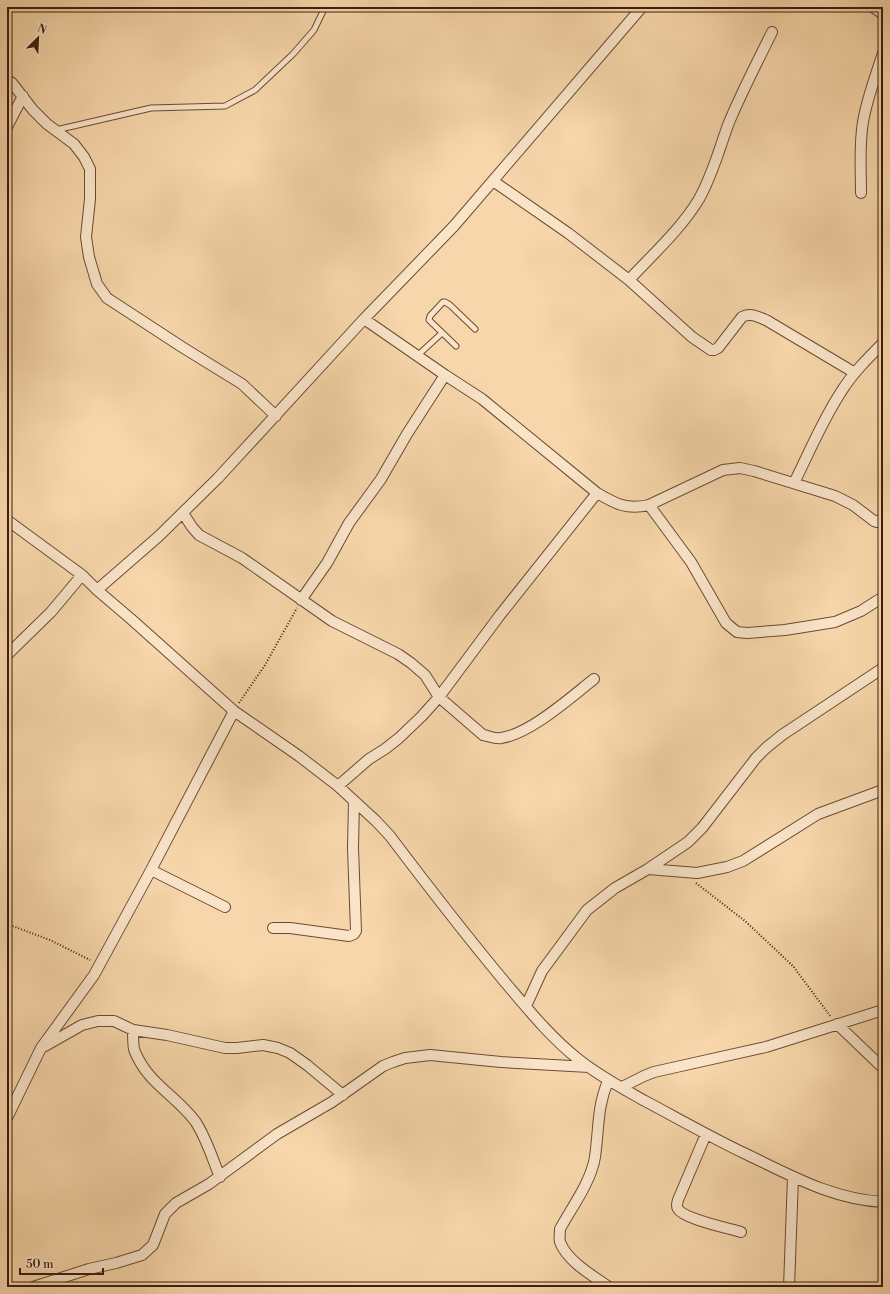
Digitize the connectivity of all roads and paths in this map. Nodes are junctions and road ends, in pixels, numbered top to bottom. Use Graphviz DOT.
graph roads {
  1 [pos="325,7"];
  2 [pos="642,7"];
  3 [pos="873,7"];
  4 [pos="883,14"];
  5 [pos="772,32"];
  6 [pos="883,53"];
  7 [pos="7,80"];
  8 [pos="23,96"];
  9 [pos="7,126"];
  10 [pos="55,130"];
  11 [pos="493,181"];
  12 [pos="861,193"];
  13 [pos="629,280"];
  14 [pos="364,319"];
  15 [pos="475,330"];
  16 [pos="442,333"];
  17 [pos="883,343"];
  18 [pos="456,346"];
  19 [pos="417,356"];
  20 [pos="854,373"];
  21 [pos="445,376"];
  22 [pos="276,416"];
  23 [pos="794,483"];
  24 [pos="597,493"];
  25 [pos="649,505"];
  26 [pos="183,513"];
  27 [pos="883,518"];
  28 [pos="7,520"];
  29 [pos="82,575"];
  30 [pos="96,590"];
  31 [pos="883,597"];
  32 [pos="301,600"];
  33 [pos="7,655"];
  34 [pos="883,668"];
  35 [pos="594,679"];
  36 [pos="439,697"];
  37 [pos="234,711"];
  38 [pos="338,786"];
  39 [pos="883,790"];
  40 [pos="354,801"];
  41 [pos="648,869"];
  42 [pos="151,870"];
  43 [pos="682,873"];
  44 [pos="225,907"];
  45 [pos="7,924"];
  46 [pos="273,928"];
  47 [pos="100,965"];
  48 [pos="526,1006"];
  49 [pos="883,1010"];
  50 [pos="837,1024"];
  51 [pos="133,1030"];
  52 [pos="41,1048"];
  53 [pos="588,1067"];
  54 [pos="883,1068"];
  55 [pos="608,1080"];
  56 [pos="622,1087"];
  57 [pos="343,1095"];
  58 [pos="7,1118"];
  59 [pos="706,1134"];
  60 [pos="220,1177"];
  61 [pos="793,1177"];
  62 [pos="883,1202"];
  63 [pos="741,1232"];
  64 [pos="32,1287"];
  65 [pos="609,1287"];
  66 [pos="789,1287"];
  1 -- 10 [label="lane"];
  2 -- 11 [label="street"];
  3 -- 4 [label="street"];
  5 -- 13 [label="street"];
  6 -- 12 [label="street"];
  7 -- 8 [label="street"];
  8 -- 9 [label="street"];
  8 -- 10 [label="street"];
  10 -- 22 [label="street"];
  11 -- 13 [label="street"];
  11 -- 14 [label="street"];
  13 -- 20 [label="street"];
  14 -- 19 [label="street"];
  14 -- 22 [label="street"];
  15 -- 16 [label="lane"];
  16 -- 18 [label="lane"];
  16 -- 19 [label="lane"];
  17 -- 20 [label="street"];
  19 -- 21 [label="street"];
  20 -- 23 [label="street"];
  21 -- 24 [label="street"];
  21 -- 32 [label="street"];
  22 -- 26 [label="street"];
  23 -- 25 [label="street"];
  23 -- 27 [label="street"];
  24 -- 25 [label="street"];
  24 -- 36 [label="street"];
  25 -- 31 [label="street"];
  26 -- 30 [label="street"];
  26 -- 32 [label="street"];
  28 -- 29 [label="street"];
  29 -- 30 [label="street"];
  29 -- 33 [label="street"];
  30 -- 37 [label="street"];
  32 -- 36 [label="street"];
  32 -- 37 [label="path"];
  34 -- 41 [label="street"];
  35 -- 36 [label="street"];
  36 -- 38 [label="street"];
  37 -- 38 [label="street"];
  37 -- 42 [label="street"];
  38 -- 40 [label="street"];
  39 -- 43 [label="street"];
  40 -- 46 [label="street"];
  40 -- 48 [label="street"];
  41 -- 43 [label="street"];
  41 -- 48 [label="street"];
  42 -- 44 [label="street"];
  42 -- 47 [label="street"];
  43 -- 50 [label="path"];
  45 -- 47 [label="path"];
  47 -- 52 [label="street"];
  48 -- 53 [label="street"];
  49 -- 50 [label="street"];
  50 -- 54 [label="street"];
  50 -- 56 [label="street"];
  51 -- 52 [label="street"];
  51 -- 57 [label="street"];
  51 -- 60 [label="street"];
  52 -- 58 [label="street"];
  53 -- 55 [label="street"];
  53 -- 57 [label="street"];
  55 -- 56 [label="street"];
  55 -- 65 [label="street"];
  56 -- 59 [label="street"];
  57 -- 60 [label="street"];
  59 -- 61 [label="street"];
  59 -- 63 [label="street"];
  60 -- 64 [label="street"];
  61 -- 62 [label="street"];
  61 -- 66 [label="street"];
}
